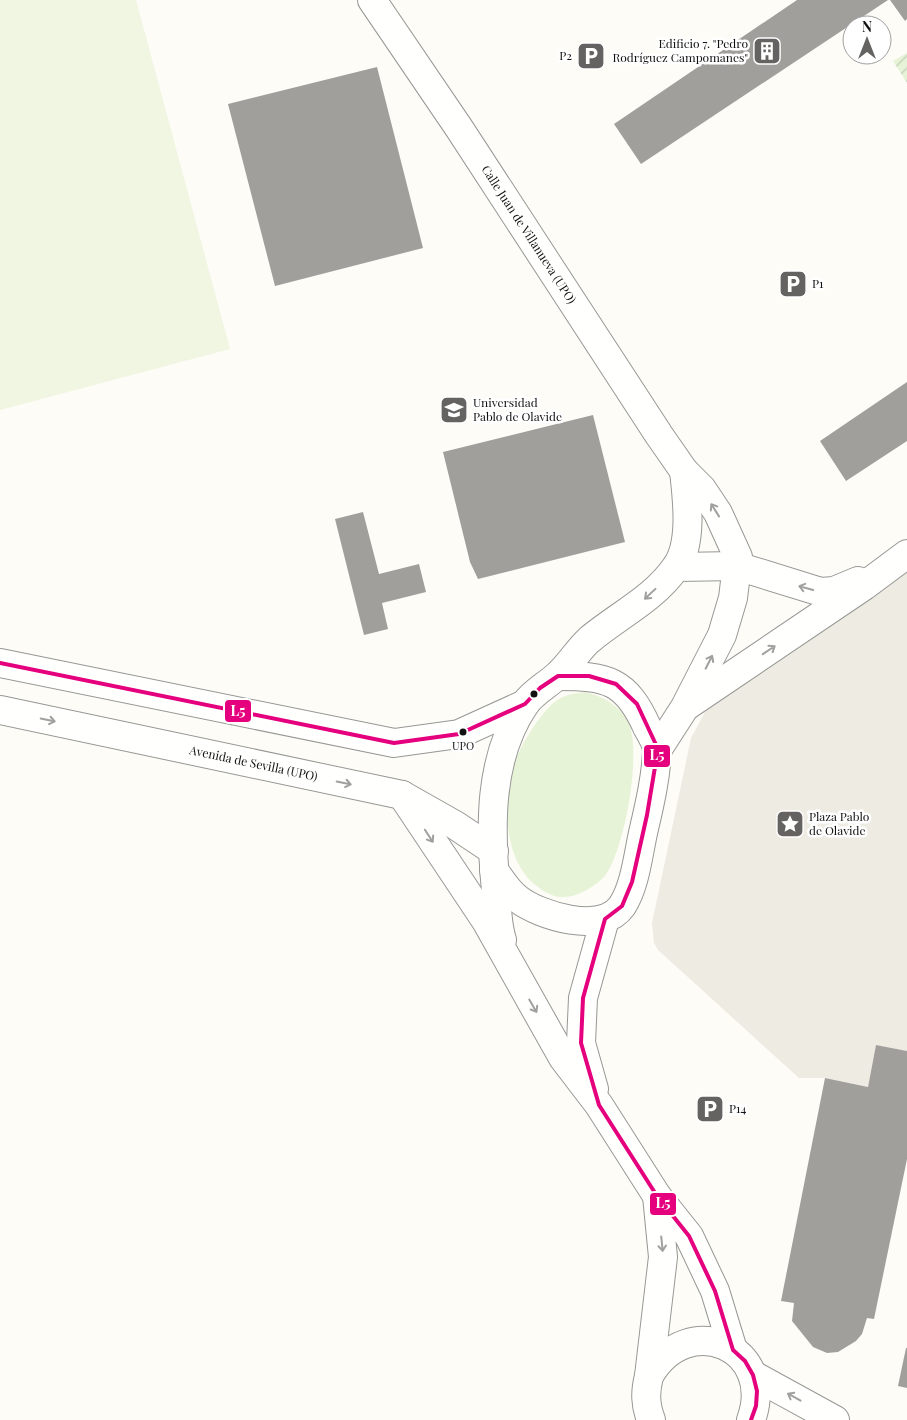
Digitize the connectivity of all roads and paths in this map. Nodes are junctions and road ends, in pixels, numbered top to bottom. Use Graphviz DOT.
graph roads {
  1 [pos="372,0"];
  2 [pos="684,471"];
  3 [pos="907,554"];
  4 [pos="677,566"];
  5 [pos="737,566"];
  6 [pos="885,570"];
  7 [pos="0,663"];
  8 [pos="558,676"];
  9 [pos="526,704"];
  10 [pos="685,707"];
  11 [pos="0,710"];
  12 [pos="658,749"];
  13 [pos="402,795"];
  14 [pos="494,861"];
  15 [pos="605,919"];
  16 [pos="509,964"];
  17 [pos="598,1105"];
  18 [pos="657,1196"];
  19 [pos="733,1350"];
  20 [pos="753,1375"];
  21 [pos="649,1376"];
  22 [pos="651,1420"];
  23 [pos="752,1420"];
  24 [pos="817,1420"];
  25 [pos="836,1420"];
  1 -- 2 [label="street, Calle Juan de Villanueva (UPO)"];
  2 -- 4 [label="street"];
  5 -- 2 [label="street, Calle Juan de Villanueva (UPO), one-way"];
  3 -- 6 [label="street"];
  4 -- 5 [label="street"];
  4 -- 8 [label="street, one-way"];
  6 -- 5 [label="street, one-way"];
  10 -- 5 [label="street, one-way"];
  10 -- 6 [label="street, one-way"];
  7 -- 9 [label="street"];
  8 -- 9 [label="street"];
  8 -- 12 [label="street"];
  9 -- 14 [label="street"];
  10 -- 12 [label="street"];
  11 -- 13 [label="street, Avenida de Sevilla (UPO), one-way"];
  12 -- 15 [label="street"];
  13 -- 14 [label="street, Avenida de Sevilla (UPO)"];
  13 -- 16 [label="street, one-way"];
  14 -- 15 [label="street, Avenida de Sevilla (UPO)"];
  14 -- 16 [label="street"];
  15 -- 17 [label="street"];
  16 -- 17 [label="street, one-way"];
  17 -- 18 [label="street"];
  18 -- 19 [label="street"];
  18 -- 21 [label="street, one-way"];
  19 -- 20 [label="street"];
  19 -- 21 [label="street"];
  20 -- 23 [label="street"];
  25 -- 20 [label="street, one-way"];
  21 -- 22 [label="street"];
  24 -- 25 [label="street"];
}
